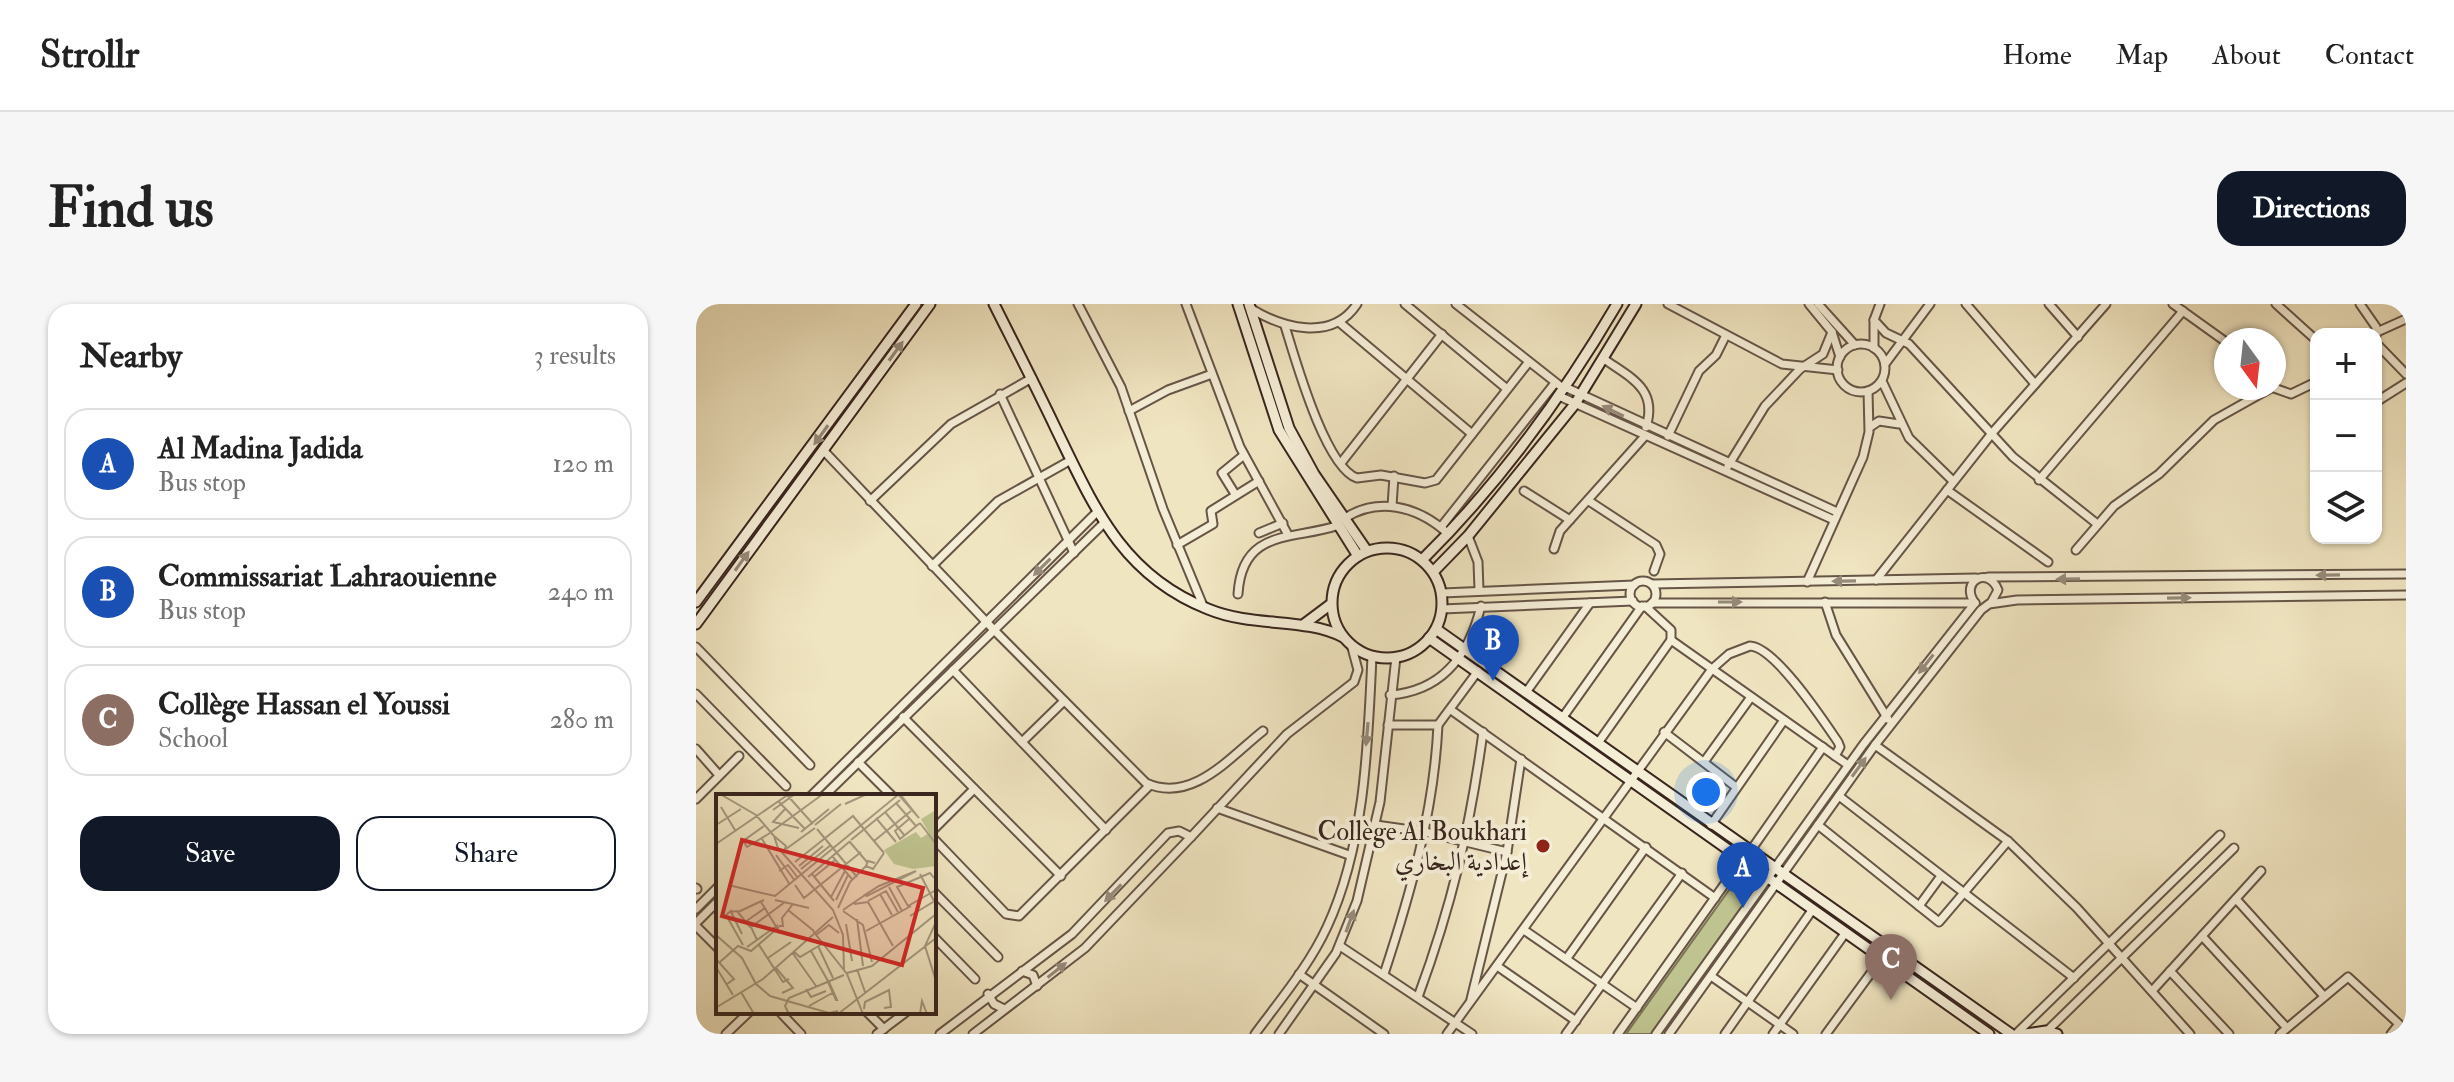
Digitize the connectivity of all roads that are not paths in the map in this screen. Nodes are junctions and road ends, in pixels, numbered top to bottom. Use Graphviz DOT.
graph roads {
  1 [pos="916,304"];
  2 [pos="930,304"];
  3 [pos="994,304"];
  4 [pos="1078,304"];
  5 [pos="1186,304"];
  6 [pos="1238,304"];
  7 [pos="1357,304"];
  8 [pos="1405,304"];
  9 [pos="1456,304"];
  10 [pos="1617,304"];
  11 [pos="1636,304"];
  12 [pos="1668,304"];
  13 [pos="1809,304"];
  14 [pos="1818,304"];
  15 [pos="1880,304"];
  16 [pos="1930,304"];
  17 [pos="1966,304"];
  18 [pos="2049,304"];
  19 [pos="2106,304"];
  20 [pos="2173,304"];
  21 [pos="2276,304"];
  22 [pos="2360,304"];
  23 [pos="1250,306"];
  24 [pos="2183,311"];
  25 [pos="2406,319"];
  26 [pos="1874,320"];
  27 [pos="1339,322"];
  28 [pos="1285,326"];
  29 [pos="2374,328"];
  30 [pos="2382,331"];
  31 [pos="1832,332"];
  32 [pos="2214,333"];
  33 [pos="1442,334"];
  34 [pos="1726,335"];
  35 [pos="2310,335"];
  36 [pos="2078,337"];
  37 [pos="1903,341"];
  38 [pos="1855,345"];
  39 [pos="1874,348"];
  40 [pos="2382,349"];
  41 [pos="1840,357"];
  42 [pos="1604,359"];
  43 [pos="1528,363"];
  44 [pos="1885,364"];
  45 [pos="1800,369"];
  46 [pos="1838,370"];
  47 [pos="1212,374"];
  48 [pos="2406,374"];
  49 [pos="1032,378"];
  50 [pos="1407,379"];
  51 [pos="1882,381"];
  52 [pos="2406,383"];
  53 [pos="2035,384"];
  54 [pos="2310,385"];
  55 [pos="1507,389"];
  56 [pos="1561,389"];
  57 [pos="1868,391"];
  58 [pos="2286,392"];
  59 [pos="1000,394"];
  60 [pos="1578,400"];
  61 [pos="2250,400"];
  62 [pos="2379,400"];
  63 [pos="1129,411"];
  64 [pos="1899,424"];
  65 [pos="1646,427"];
  66 [pos="1870,427"];
  67 [pos="1993,432"];
  68 [pos="1472,434"];
  69 [pos="1645,436"];
  70 [pos="1668,436"];
  71 [pos="824,451"];
  72 [pos="1244,455"];
  73 [pos="1071,460"];
  74 [pos="1341,463"];
  75 [pos="1727,467"];
  76 [pos="1039,475"];
  77 [pos="1394,476"];
  78 [pos="2039,480"];
  79 [pos="1259,481"];
  80 [pos="1953,481"];
  81 [pos="1947,490"];
  82 [pos="1524,491"];
  83 [pos="1235,494"];
  84 [pos="870,501"];
  85 [pos="1589,501"];
  86 [pos="1392,506"];
  87 [pos="1097,512"];
  88 [pos="1836,516"];
  89 [pos="1345,518"];
  90 [pos="1570,520"];
  91 [pos="1283,523"];
  92 [pos="2096,523"];
  93 [pos="1103,524"];
  94 [pos="1336,526"];
  95 [pos="1445,530"];
  96 [pos="1259,533"];
  97 [pos="1287,533"];
  98 [pos="1468,536"];
  99 [pos="1069,541"];
  100 [pos="1177,545"];
  101 [pos="1554,549"];
  102 [pos="2076,550"];
  103 [pos="1074,553"];
  104 [pos="1362,554"];
  105 [pos="1422,560"];
  106 [pos="2048,562"];
  107 [pos="932,566"];
  108 [pos="1654,571"];
  109 [pos="1433,572"];
  110 [pos="2406,574"];
  111 [pos="1988,577"];
  112 [pos="1978,578"];
  113 [pos="1876,580"];
  114 [pos="1807,582"];
  115 [pos="1652,584"];
  116 [pos="1634,585"];
  117 [pos="1479,590"];
  118 [pos="1442,593"];
  119 [pos="1238,594"];
  120 [pos="2406,595"];
  121 [pos="1633,601"];
  122 [pos="696,602"];
  123 [pos="1825,602"];
  124 [pos="1590,603"];
  125 [pos="1975,603"];
  126 [pos="1331,604"];
  127 [pos="1989,604"];
  128 [pos="1646,605"];
  129 [pos="1481,606"];
  130 [pos="1204,608"];
  131 [pos="1442,609"];
  132 [pos="986,622"];
  133 [pos="696,624"];
  134 [pos="1303,625"];
  135 [pos="994,630"];
  136 [pos="1432,634"];
  137 [pos="1671,640"];
  138 [pos="1347,641"];
  139 [pos="696,647"];
  140 [pos="1462,655"];
  141 [pos="1372,656"];
  142 [pos="1396,657"];
  143 [pos="1712,669"];
  144 [pos="953,670"];
  145 [pos="1479,670"];
  146 [pos="1527,691"];
  147 [pos="696,694"];
  148 [pos="1390,695"];
  149 [pos="1751,697"];
  150 [pos="1064,701"];
  151 [pos="1451,710"];
  152 [pos="1886,715"];
  153 [pos="903,717"];
  154 [pos="1563,717"];
  155 [pos="1784,720"];
  156 [pos="1892,724"];
  157 [pos="1388,725"];
  158 [pos="1438,725"];
  159 [pos="1263,731"];
  160 [pos="1483,732"];
  161 [pos="1664,732"];
  162 [pos="1022,742"];
  163 [pos="1598,743"];
  164 [pos="1875,745"];
  165 [pos="1823,747"];
  166 [pos="1840,747"];
  167 [pos="696,749"];
  168 [pos="1857,753"];
  169 [pos="739,756"];
  170 [pos="1835,756"];
  171 [pos="1521,759"];
  172 [pos="858,762"];
  173 [pos="1365,762"];
  174 [pos="1704,762"];
  175 [pos="1384,764"];
  176 [pos="810,765"];
  177 [pos="1848,765"];
  178 [pos="1634,774"];
  179 [pos="719,775"];
  180 [pos="825,781"];
  181 [pos="1150,785"];
  182 [pos="786,786"];
  183 [pos="1736,787"];
  184 [pos="832,788"];
  185 [pos="974,789"];
  186 [pos="813,794"];
  187 [pos="826,794"];
  188 [pos="838,794"];
  189 [pos="890,794"];
  190 [pos="1839,796"];
  191 [pos="696,799"];
  192 [pos="1217,808"];
  193 [pos="1603,817"];
  194 [pos="1376,825"];
  195 [pos="1711,825"];
  196 [pos="1818,825"];
  197 [pos="936,827"];
  198 [pos="1106,830"];
  199 [pos="1425,832"];
  200 [pos="2220,835"];
  201 [pos="1191,837"];
  202 [pos="936,841"];
  203 [pos="1467,841"];
  204 [pos="2008,841"];
  205 [pos="1646,847"];
  206 [pos="2234,848"];
  207 [pos="1507,852"];
  208 [pos="1749,853"];
  209 [pos="1349,855"];
  210 [pos="1741,861"];
  211 [pos="2261,871"];
  212 [pos="1682,873"];
  213 [pos="1061,876"];
  214 [pos="1941,876"];
  215 [pos="1774,877"];
  216 [pos="716,889"];
  217 [pos="936,894"];
  218 [pos="1965,896"];
  219 [pos="1715,898"];
  220 [pos="2236,899"];
  221 [pos="716,903"];
  222 [pos="1919,906"];
  223 [pos="696,909"];
  224 [pos="1813,909"];
  225 [pos="696,924"];
  226 [pos="1524,930"];
  227 [pos="1846,932"];
  228 [pos="2202,936"];
  229 [pos="936,939"];
  230 [pos="2109,944"];
  231 [pos="716,946"];
  232 [pos="1340,946"];
  233 [pos="998,957"];
  234 [pos="1567,958"];
  235 [pos="1882,958"];
  236 [pos="2123,960"];
  237 [pos="1497,966"];
  238 [pos="1022,971"];
  239 [pos="2170,971"];
  240 [pos="1299,974"];
  241 [pos="1384,974"];
  242 [pos="1711,976"];
  243 [pos="2074,978"];
  244 [pos="975,979"];
  245 [pos="1602,983"];
  246 [pos="1315,985"];
  247 [pos="1037,986"];
  248 [pos="2152,991"];
  249 [pos="988,994"];
  250 [pos="2323,995"];
  251 [pos="1418,997"];
  252 [pos="1748,1002"];
  253 [pos="1470,1003"];
  254 [pos="1637,1008"];
  255 [pos="1004,1009"];
  256 [pos="747,1014"];
  257 [pos="782,1014"];
  258 [pos="868,1014"];
  259 [pos="903,1014"];
  260 [pos="1576,1021"];
  261 [pos="1456,1023"];
  262 [pos="1779,1025"];
  263 [pos="2286,1027"];
  264 [pos="881,1031"];
  265 [pos="2045,1032"];
  266 [pos="726,1034"];
  267 [pos="801,1034"];
  268 [pos="940,1034"];
  269 [pos="973,1034"];
  270 [pos="1255,1034"];
  271 [pos="1279,1034"];
  272 [pos="1384,1034"];
  273 [pos="1447,1034"];
  274 [pos="1472,1034"];
  275 [pos="1566,1034"];
  276 [pos="1618,1034"];
  277 [pos="1656,1034"];
  278 [pos="1669,1034"];
  279 [pos="1725,1034"];
  280 [pos="1773,1034"];
  281 [pos="1793,1034"];
  282 [pos="1826,1034"];
  283 [pos="1989,1034"];
  284 [pos="2013,1034"];
  285 [pos="2025,1034"];
  286 [pos="2057,1034"];
  287 [pos="2190,1034"];
  288 [pos="2229,1034"];
  289 [pos="2280,1034"];
  290 [pos="2391,1034"];
  1 -- 122 [label="street, one-way"];
  71 -- 2 [label="street, one-way"];
  3 -- 49 [label="street"];
  4 -- 63 [label="street"];
  5 -- 47 [label="street"];
  6 -- 94 [label="street"];
  7 -- 27 [label="street"];
  8 -- 33 [label="street"];
  9 -- 43 [label="street"];
  10 -- 56 [label="street"];
  11 -- 42 [label="street"];
  12 -- 34 [label="street"];
  13 -- 31 [label="street"];
  14 -- 38 [label="street"];
  15 -- 26 [label="street"];
  16 -- 37 [label="street"];
  17 -- 53 [label="street"];
  18 -- 36 [label="street"];
  19 -- 36 [label="street"];
  20 -- 24 [label="street"];
  21 -- 35 [label="street"];
  22 -- 29 [label="street"];
  23 -- 28 [label="street"];
  23 -- 89 [label="street"];
  24 -- 32 [label="street"];
  24 -- 78 [label="street"];
  25 -- 30 [label="street"];
  26 -- 37 [label="street"];
  26 -- 39 [label="street"];
  27 -- 28 [label="street"];
  27 -- 50 [label="street"];
  28 -- 74 [label="street"];
  31 -- 41 [label="street"];
  31 -- 45 [label="street"];
  33 -- 50 [label="street"];
  33 -- 55 [label="street"];
  34 -- 45 [label="street"];
  34 -- 70 [label="street"];
  36 -- 53 [label="street"];
  37 -- 44 [label="street"];
  37 -- 67 [label="street"];
  38 -- 39 [label="street"];
  38 -- 41 [label="street"];
  39 -- 44 [label="street"];
  40 -- 48 [label="street"];
  41 -- 46 [label="street"];
  42 -- 60 [label="street"];
  42 -- 65 [label="street"];
  43 -- 55 [label="street"];
  43 -- 56 [label="street"];
  44 -- 51 [label="street"];
  45 -- 46 [label="street"];
  45 -- 75 [label="street"];
  46 -- 57 [label="street"];
  47 -- 63 [label="street"];
  47 -- 72 [label="street"];
  49 -- 59 [label="street"];
  49 -- 73 [label="street"];
  50 -- 68 [label="street"];
  50 -- 74 [label="street"];
  51 -- 57 [label="street"];
  51 -- 64 [label="street"];
  52 -- 62 [label="street"];
  53 -- 67 [label="street"];
  54 -- 58 [label="street"];
  55 -- 68 [label="street"];
  56 -- 60 [label="street"];
  56 -- 95 [label="street"];
  57 -- 66 [label="street"];
  59 -- 76 [label="street"];
  59 -- 84 [label="street"];
  65 -- 60 [label="street, one-way"];
  60 -- 69 [label="street"];
  60 -- 98 [label="street"];
  61 -- 92 [label="street"];
  63 -- 100 [label="street"];
  64 -- 66 [label="street"];
  64 -- 80 [label="street"];
  65 -- 70 [label="street"];
  66 -- 88 [label="street"];
  67 -- 78 [label="street"];
  67 -- 80 [label="street"];
  68 -- 77 [label="street"];
  69 -- 75 [label="street"];
  69 -- 85 [label="street"];
  70 -- 75 [label="street"];
  71 -- 84 [label="street"];
  133 -- 71 [label="street, one-way"];
  72 -- 79 [label="street"];
  72 -- 83 [label="street"];
  73 -- 76 [label="street"];
  73 -- 87 [label="street"];
  74 -- 77 [label="street"];
  75 -- 88 [label="street"];
  76 -- 99 [label="street"];
  76 -- 107 [label="street"];
  77 -- 86 [label="street"];
  78 -- 92 [label="street"];
  79 -- 83 [label="street"];
  79 -- 91 [label="street"];
  80 -- 81 [label="street"];
  81 -- 106 [label="street"];
  81 -- 113 [label="street"];
  82 -- 90 [label="street"];
  83 -- 100 [label="street"];
  84 -- 107 [label="street"];
  85 -- 90 [label="street"];
  85 -- 108 [label="street"];
  86 -- 89 [label="street"];
  86 -- 95 [label="street"];
  87 -- 93 [label="street"];
  87 -- 99 [label="street"];
  88 -- 114 [label="street"];
  89 -- 104 [label="street"];
  90 -- 101 [label="street"];
  91 -- 96 [label="street"];
  91 -- 97 [label="street"];
  92 -- 102 [label="street"];
  93 -- 103 [label="street"];
  93 -- 130 [label="street"];
  94 -- 97 [label="street"];
  94 -- 104 [label="street"];
  95 -- 105 [label="street"];
  97 -- 119 [label="street"];
  98 -- 109 [label="street"];
  98 -- 117 [label="street"];
  99 -- 103 [label="street"];
  99 -- 132 [label="street, one-way"];
  100 -- 130 [label="street"];
  103 -- 135 [label="street"];
  104 -- 105 [label="street"];
  104 -- 126 [label="street"];
  105 -- 109 [label="street"];
  107 -- 132 [label="street"];
  109 -- 118 [label="street"];
  110 -- 111 [label="street, one-way"];
  111 -- 112 [label="street"];
  111 -- 127 [label="street"];
  112 -- 113 [label="street"];
  112 -- 125 [label="street"];
  113 -- 114 [label="street, one-way"];
  114 -- 115 [label="street"];
  115 -- 116 [label="street"];
  115 -- 128 [label="street"];
  116 -- 117 [label="street"];
  116 -- 121 [label="street"];
  117 -- 118 [label="street"];
  118 -- 131 [label="street"];
  127 -- 120 [label="street, one-way"];
  121 -- 124 [label="street"];
  121 -- 128 [label="street"];
  123 -- 125 [label="street"];
  128 -- 123 [label="street, one-way"];
  123 -- 152 [label="street"];
  124 -- 129 [label="street"];
  124 -- 146 [label="street"];
  125 -- 127 [label="street"];
  125 -- 152 [label="street, one-way"];
  126 -- 134 [label="street"];
  126 -- 138 [label="street"];
  127 -- 156 [label="street"];
  128 -- 137 [label="street"];
  128 -- 154 [label="street"];
  129 -- 131 [label="street"];
  129 -- 140 [label="street"];
  130 -- 134 [label="street"];
  131 -- 136 [label="street"];
  132 -- 135 [label="street"];
  132 -- 180 [label="street"];
  134 -- 138 [label="street"];
  135 -- 144 [label="street"];
  135 -- 150 [label="street"];
  136 -- 140 [label="street"];
  136 -- 142 [label="street"];
  137 -- 143 [label="street"];
  137 -- 163 [label="street"];
  138 -- 141 [label="street"];
  138 -- 192 [label="street"];
  139 -- 176 [label="street"];
  140 -- 145 [label="street"];
  140 -- 146 [label="street"];
  140 -- 148 [label="street"];
  141 -- 142 [label="street"];
  141 -- 173 [label="street, one-way"];
  142 -- 148 [label="street"];
  143 -- 149 [label="street"];
  143 -- 161 [label="street"];
  143 -- 166 [label="street"];
  144 -- 153 [label="street"];
  144 -- 162 [label="street"];
  145 -- 151 [label="street"];
  145 -- 178 [label="street"];
  146 -- 154 [label="street"];
  147 -- 182 [label="street"];
  148 -- 157 [label="street"];
  149 -- 155 [label="street"];
  149 -- 174 [label="street"];
  150 -- 162 [label="street"];
  150 -- 181 [label="street"];
  151 -- 158 [label="street"];
  151 -- 160 [label="street"];
  152 -- 156 [label="street"];
  152 -- 168 [label="street"];
  153 -- 172 [label="street"];
  153 -- 185 [label="street"];
  154 -- 163 [label="street"];
  155 -- 165 [label="street"];
  155 -- 183 [label="street"];
  156 -- 164 [label="street"];
  157 -- 158 [label="street"];
  157 -- 175 [label="street"];
  158 -- 199 [label="street"];
  159 -- 181 [label="street"];
  160 -- 171 [label="street"];
  160 -- 203 [label="street"];
  161 -- 174 [label="street"];
  161 -- 178 [label="street"];
  162 -- 198 [label="street"];
  163 -- 178 [label="street"];
  190 -- 164 [label="street, one-way"];
  164 -- 204 [label="street"];
  165 -- 170 [label="street"];
  165 -- 208 [label="street"];
  166 -- 168 [label="street"];
  166 -- 170 [label="street"];
  167 -- 179 [label="street"];
  168 -- 177 [label="street"];
  169 -- 179 [label="street"];
  170 -- 177 [label="street"];
  171 -- 193 [label="street"];
  171 -- 207 [label="street"];
  172 -- 184 [label="street"];
  172 -- 189 [label="street"];
  173 -- 175 [label="street"];
  173 -- 209 [label="street"];
  174 -- 183 [label="street"];
  175 -- 194 [label="street"];
  177 -- 215 [label="street"];
  178 -- 193 [label="street"];
  178 -- 195 [label="street"];
  178 -- 210 [label="street"];
  179 -- 191 [label="street"];
  180 -- 184 [label="street"];
  180 -- 186 [label="street"];
  181 -- 198 [label="street"];
  183 -- 195 [label="street"];
  184 -- 187 [label="street"];
  184 -- 188 [label="street"];
  185 -- 197 [label="street"];
  185 -- 213 [label="street"];
  190 -- 196 [label="street"];
  190 -- 214 [label="street"];
  192 -- 201 [label="street"];
  192 -- 209 [label="street"];
  193 -- 205 [label="street"];
  193 -- 226 [label="street"];
  194 -- 199 [label="street"];
  232 -- 194 [label="street, one-way"];
  195 -- 208 [label="street"];
  196 -- 215 [label="street"];
  196 -- 222 [label="street"];
  198 -- 213 [label="street"];
  199 -- 203 [label="street"];
  199 -- 241 [label="street"];
  200 -- 230 [label="street"];
  201 -- 238 [label="street, one-way"];
  247 -- 201 [label="street, one-way"];
  202 -- 213 [label="street"];
  203 -- 207 [label="street"];
  203 -- 251 [label="street"];
  204 -- 218 [label="street"];
  204 -- 230 [label="street"];
  205 -- 212 [label="street"];
  205 -- 234 [label="street"];
  206 -- 236 [label="street"];
  207 -- 253 [label="street"];
  208 -- 215 [label="street"];
  209 -- 240 [label="street"];
  210 -- 215 [label="street"];
  210 -- 219 [label="street"];
  211 -- 220 [label="street"];
  212 -- 219 [label="street"];
  212 -- 245 [label="street"];
  214 -- 218 [label="street"];
  214 -- 222 [label="street"];
  215 -- 224 [label="street"];
  215 -- 242 [label="street"];
  215 -- 277 [label="street"];
  215 -- 284 [label="street"];
  216 -- 223 [label="street"];
  217 -- 233 [label="street"];
  218 -- 222 [label="street"];
  218 -- 243 [label="street"];
  219 -- 254 [label="street"];
  220 -- 228 [label="street"];
  220 -- 250 [label="street"];
  221 -- 225 [label="street"];
  224 -- 227 [label="street"];
  224 -- 252 [label="street"];
  225 -- 231 [label="street"];
  226 -- 234 [label="street"];
  226 -- 237 [label="street"];
  227 -- 235 [label="street"];
  227 -- 262 [label="street"];
  228 -- 239 [label="street"];
  228 -- 263 [label="street"];
  229 -- 244 [label="street"];
  230 -- 236 [label="street"];
  230 -- 243 [label="street"];
  232 -- 241 [label="street"];
  232 -- 246 [label="street"];
  234 -- 245 [label="street"];
  235 -- 282 [label="street"];
  235 -- 283 [label="street"];
  236 -- 248 [label="street"];
  236 -- 265 [label="street"];
  237 -- 253 [label="street"];
  237 -- 260 [label="street"];
  238 -- 247 [label="street"];
  238 -- 249 [label="street"];
  239 -- 248 [label="street"];
  239 -- 288 [label="street"];
  240 -- 246 [label="street"];
  240 -- 270 [label="street"];
  241 -- 251 [label="street"];
  242 -- 252 [label="street"];
  242 -- 278 [label="street"];
  243 -- 284 [label="street"];
  245 -- 254 [label="street"];
  245 -- 260 [label="street"];
  246 -- 271 [label="street"];
  246 -- 272 [label="street"];
  247 -- 255 [label="street"];
  248 -- 287 [label="street"];
  249 -- 255 [label="street"];
  249 -- 268 [label="street"];
  250 -- 263 [label="street"];
  250 -- 290 [label="street"];
  251 -- 261 [label="street"];
  252 -- 262 [label="street"];
  252 -- 279 [label="street"];
  253 -- 261 [label="street"];
  254 -- 276 [label="street"];
  255 -- 269 [label="street"];
  256 -- 266 [label="street"];
  257 -- 267 [label="street"];
  258 -- 264 [label="street"];
  259 -- 264 [label="street"];
  260 -- 275 [label="street"];
  261 -- 273 [label="street"];
  261 -- 274 [label="street"];
  262 -- 280 [label="street"];
  262 -- 281 [label="street"];
  263 -- 289 [label="street"];
  265 -- 285 [label="street"];
  265 -- 286 [label="street"];
}
